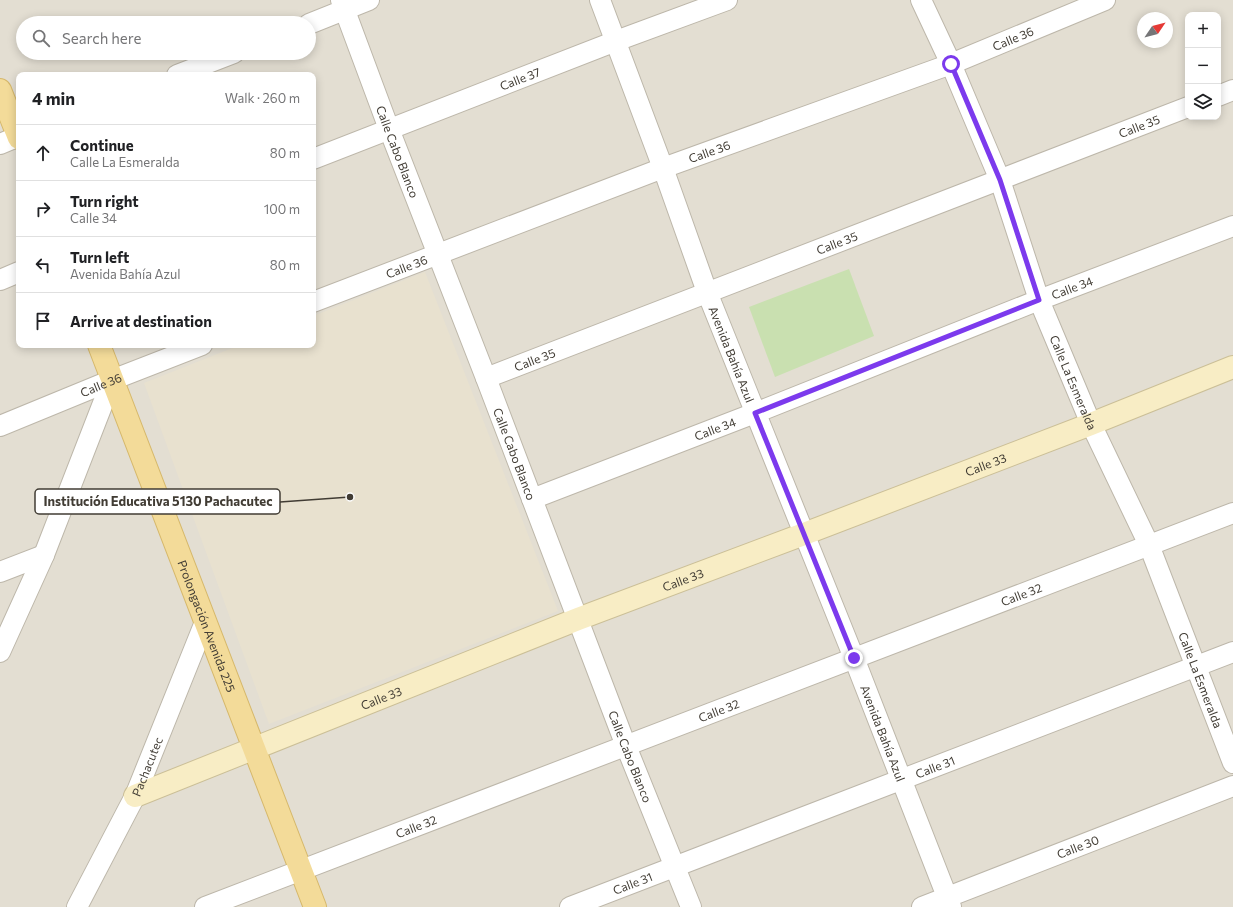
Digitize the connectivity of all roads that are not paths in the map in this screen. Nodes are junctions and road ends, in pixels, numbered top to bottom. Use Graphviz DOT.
graph roads {
  1 [pos="369,0"];
  2 [pos="600,0"];
  3 [pos="727,0"];
  4 [pos="921,0"];
  5 [pos="1105,0"];
  6 [pos="343,5"];
  7 [pos="316,20"];
  8 [pos="616,40"];
  9 [pos="216,60"];
  10 [pos="951,64"];
  11 [pos="185,72"];
  12 [pos="0,90"];
  13 [pos="1233,90"];
  14 [pos="1221,95"];
  15 [pos="1185,108"];
  16 [pos="389,129"];
  17 [pos="16,130"];
  18 [pos="16,138"];
  19 [pos="0,144"];
  20 [pos="316,158"];
  21 [pos="663,168"];
  22 [pos="1000,180"];
  23 [pos="1233,226"];
  24 [pos="438,254"];
  25 [pos="16,273"];
  26 [pos="0,280"];
  27 [pos="707,292"];
  28 [pos="1039,300"];
  29 [pos="316,301"];
  30 [pos="100,348"];
  31 [pos="194,348"];
  32 [pos="1233,367"];
  33 [pos="486,378"];
  34 [pos="112,380"];
  35 [pos="755,413"];
  36 [pos="1091,424"];
  37 [pos="0,426"];
  38 [pos="532,499"];
  39 [pos="1233,513"];
  40 [pos="804,534"];
  41 [pos="1149,545"];
  42 [pos="44,555"];
  43 [pos="0,572"];
  44 [pos="578,619"];
  45 [pos="205,622"];
  46 [pos="0,652"];
  47 [pos="1233,652"];
  48 [pos="854,658"];
  49 [pos="1196,666"];
  50 [pos="626,746"];
  51 [pos="254,748"];
  52 [pos="1233,763"];
  53 [pos="901,780"];
  54 [pos="1233,786"];
  55 [pos="135,796"];
  56 [pos="675,866"];
  57 [pos="301,870"];
  58 [pos="949,902"];
  59 [pos="77,907"];
  60 [pos="205,907"];
  61 [pos="315,907"];
  62 [pos="570,907"];
  63 [pos="691,907"];
  64 [pos="922,907"];
  1 -- 6 [label="street"];
  2 -- 8 [label="street, Avenida Bahía Azul"];
  3 -- 8 [label="street, Calle 37"];
  4 -- 10 [label="street, Calle La Esmeralda"];
  5 -- 10 [label="street, Calle 36"];
  6 -- 7 [label="street"];
  6 -- 16 [label="street, Calle Cabo Blanco"];
  8 -- 16 [label="street, Calle 37"];
  8 -- 21 [label="street, Avenida Bahía Azul"];
  9 -- 11 [label="street"];
  10 -- 21 [label="street, Calle 36"];
  10 -- 22 [label="street, Calle La Esmeralda"];
  12 -- 17 [label="main road"];
  13 -- 14 [label="street"];
  15 -- 22 [label="street, Calle 35"];
  16 -- 20 [label="street, Calle 37"];
  16 -- 24 [label="street, Calle Cabo Blanco"];
  18 -- 19 [label="street"];
  21 -- 24 [label="street, Calle 36"];
  21 -- 27 [label="street, Avenida Bahía Azul"];
  22 -- 27 [label="street, Calle 35"];
  22 -- 28 [label="street, Calle La Esmeralda"];
  23 -- 28 [label="street, Calle 34"];
  24 -- 29 [label="street, Calle 36"];
  24 -- 33 [label="street, Calle Cabo Blanco"];
  25 -- 26 [label="street"];
  27 -- 33 [label="street, Calle 35"];
  27 -- 35 [label="street, Avenida Bahía Azul"];
  28 -- 35 [label="street, Calle 34"];
  28 -- 36 [label="street, Calle La Esmeralda"];
  30 -- 34 [label="main road, Prolongación Avenida 225"];
  31 -- 34 [label="street, Calle 36"];
  32 -- 36 [label="street, Calle 33"];
  33 -- 38 [label="street, Calle Cabo Blanco"];
  34 -- 37 [label="street, Calle 36"];
  34 -- 42 [label="street"];
  34 -- 45 [label="main road, Prolongación Avenida 225"];
  35 -- 38 [label="street, Calle 34"];
  35 -- 40 [label="street, Avenida Bahía Azul"];
  36 -- 40 [label="street, Calle 33"];
  36 -- 41 [label="street, Calle La Esmeralda"];
  38 -- 44 [label="street, Calle Cabo Blanco"];
  39 -- 41 [label="street, Calle 32"];
  40 -- 44 [label="street, Calle 33"];
  40 -- 48 [label="street, Avenida Bahía Azul"];
  41 -- 48 [label="street, Calle 32"];
  41 -- 49 [label="street, Calle La Esmeralda"];
  42 -- 43 [label="street"];
  42 -- 46 [label="street"];
  44 -- 50 [label="street, Calle Cabo Blanco"];
  44 -- 51 [label="street, Calle 33"];
  45 -- 51 [label="main road, Prolongación Avenida 225"];
  45 -- 55 [label="street, Pachacutec"];
  47 -- 49 [label="street, Calle 31"];
  48 -- 50 [label="street, Calle 32"];
  48 -- 53 [label="street, Avenida Bahía Azul"];
  49 -- 52 [label="street, Calle La Esmeralda"];
  49 -- 53 [label="street, Calle 31"];
  50 -- 56 [label="street, Calle Cabo Blanco"];
  50 -- 57 [label="street, Calle 32"];
  51 -- 55 [label="street, Calle 33"];
  51 -- 57 [label="main road, Prolongación Avenida 225"];
  53 -- 56 [label="street, Calle 31"];
  53 -- 58 [label="street, Avenida Bahía Azul"];
  54 -- 58 [label="street, Calle 30"];
  55 -- 59 [label="street, Pachacutec"];
  56 -- 62 [label="street, Calle 31"];
  56 -- 63 [label="street, Calle Cabo Blanco"];
  57 -- 60 [label="street, Calle 32"];
  57 -- 61 [label="main road, Prolongación Avenida 225"];
  58 -- 64 [label="street, Calle 30"];
}
